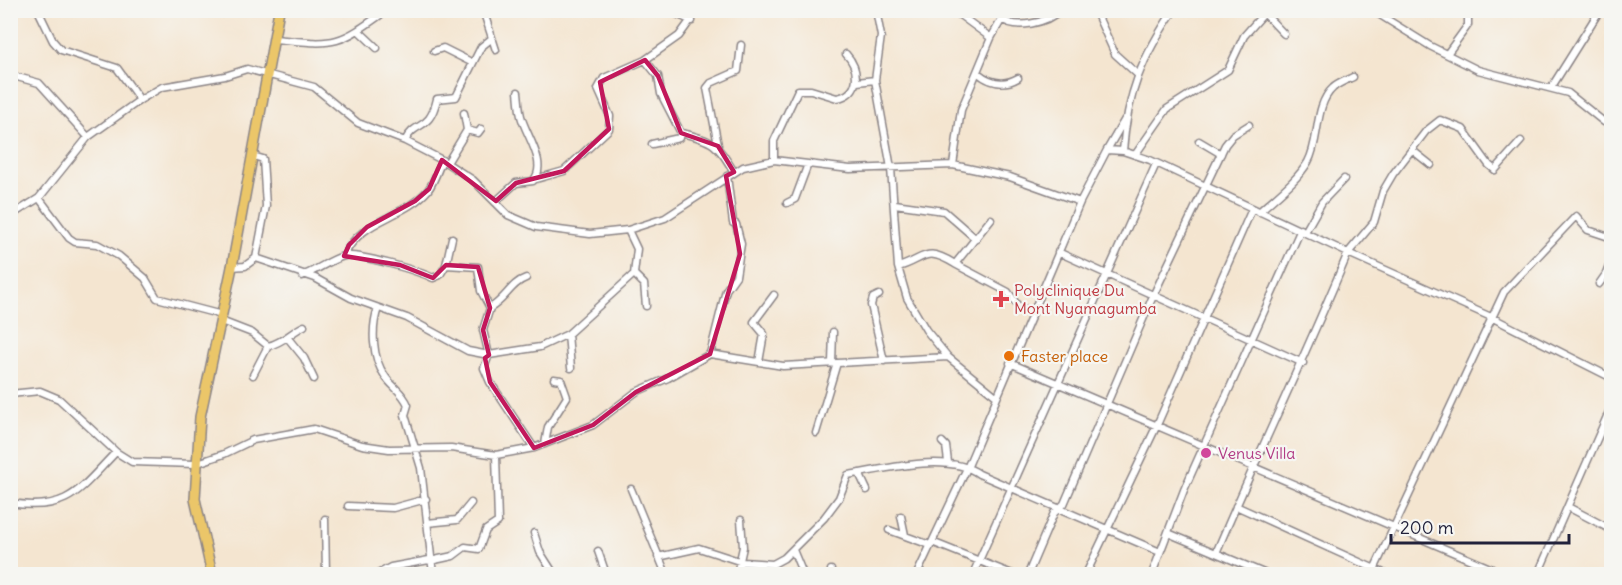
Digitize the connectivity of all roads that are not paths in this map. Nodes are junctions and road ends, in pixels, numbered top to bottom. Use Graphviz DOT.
graph roads {
  1 [pos="38,10"];
  2 [pos="279,10"];
  3 [pos="387,10"];
  4 [pos="483,10"];
  5 [pos="698,10"];
  6 [pos="876,10"];
  7 [pos="953,10"];
  8 [pos="1007,10"];
  9 [pos="1060,10"];
  10 [pos="1095,10"];
  11 [pos="1174,10"];
  12 [pos="1372,10"];
  13 [pos="1468,10"];
  14 [pos="1600,10"];
  15 [pos="1266,12"];
  16 [pos="674,13"];
  17 [pos="1002,19"];
  18 [pos="692,21"];
  19 [pos="358,31"];
  20 [pos="1284,34"];
  21 [pos="991,38"];
  22 [pos="274,39"];
  23 [pos="491,39"];
  24 [pos="741,45"];
  25 [pos="377,48"];
  26 [pos="496,50"];
  27 [pos="434,51"];
  28 [pos="846,54"];
  29 [pos="1447,54"];
  30 [pos="645,60"];
  31 [pos="473,63"];
  32 [pos="269,73"];
  33 [pos="978,73"];
  34 [pos="1137,74"];
  35 [pos="10,75"];
  36 [pos="1353,77"];
  37 [pos="1018,78"];
  38 [pos="875,80"];
  39 [pos="857,82"];
  40 [pos="1551,87"];
  41 [pos="518,92"];
  42 [pos="140,100"];
  43 [pos="1129,110"];
  44 [pos="464,113"];
  45 [pos="1611,123"];
  46 [pos="1250,125"];
  47 [pos="481,129"];
  48 [pos="468,130"];
  49 [pos="681,133"];
  50 [pos="88,137"];
  51 [pos="405,141"];
  52 [pos="1199,141"];
  53 [pos="1521,141"];
  54 [pos="652,144"];
  55 [pos="718,146"];
  56 [pos="1107,150"];
  57 [pos="1412,150"];
  58 [pos="1123,151"];
  59 [pos="1221,154"];
  60 [pos="1135,155"];
  61 [pos="253,156"];
  62 [pos="774,160"];
  63 [pos="445,162"];
  64 [pos="808,164"];
  65 [pos="1156,164"];
  66 [pos="953,165"];
  67 [pos="1431,165"];
  68 [pos="891,168"];
  69 [pos="735,172"];
  70 [pos="727,176"];
  71 [pos="1344,178"];
  72 [pos="536,179"];
  73 [pos="1205,187"];
  74 [pos="39,198"];
  75 [pos="495,202"];
  76 [pos="1080,202"];
  77 [pos="787,203"];
  78 [pos="895,204"];
  79 [pos="1252,209"];
  80 [pos="1259,212"];
  81 [pos="10,216"];
  82 [pos="991,219"];
  83 [pos="628,230"];
  84 [pos="1303,230"];
  85 [pos="452,238"];
  86 [pos="1611,238"];
  87 [pos="975,239"];
  88 [pos="1058,252"];
  89 [pos="1348,254"];
  90 [pos="344,256"];
  91 [pos="256,258"];
  92 [pos="1611,259"];
  93 [pos="955,264"];
  94 [pos="446,265"];
  95 [pos="232,267"];
  96 [pos="898,267"];
  97 [pos="634,273"];
  98 [pos="1105,274"];
  99 [pos="301,276"];
  100 [pos="526,278"];
  101 [pos="1599,284"];
  102 [pos="774,295"];
  103 [pos="879,295"];
  104 [pos="1153,296"];
  105 [pos="646,306"];
  106 [pos="378,308"];
  107 [pos="490,308"];
  108 [pos="1032,312"];
  109 [pos="1205,317"];
  110 [pos="1491,317"];
  111 [pos="221,318"];
  112 [pos="304,326"];
  113 [pos="833,332"];
  114 [pos="568,334"];
  115 [pos="287,337"];
  116 [pos="1252,340"];
  117 [pos="268,346"];
  118 [pos="710,354"];
  119 [pos="489,355"];
  120 [pos="948,357"];
  121 [pos="884,361"];
  122 [pos="759,362"];
  123 [pos="835,363"];
  124 [pos="1010,363"];
  125 [pos="1303,363"];
  126 [pos="571,368"];
  127 [pos="253,375"];
  128 [pos="1611,378"];
  129 [pos="314,379"];
  130 [pos="554,379"];
  131 [pos="1058,384"];
  132 [pos="10,394"];
  133 [pos="996,396"];
  134 [pos="1108,404"];
  135 [pos="1611,405"];
  136 [pos="1157,425"];
  137 [pos="816,434"];
  138 [pos="942,442"];
  139 [pos="545,444"];
  140 [pos="534,448"];
  141 [pos="1205,448"];
  142 [pos="417,450"];
  143 [pos="116,452"];
  144 [pos="496,455"];
  145 [pos="948,462"];
  146 [pos="195,464"];
  147 [pos="968,466"];
  148 [pos="1252,467"];
  149 [pos="859,473"];
  150 [pos="1012,488"];
  151 [pos="631,489"];
  152 [pos="867,490"];
  153 [pos="426,499"];
  154 [pos="10,503"];
  155 [pos="471,503"];
  156 [pos="348,506"];
  157 [pos="1236,506"];
  158 [pos="1568,507"];
  159 [pos="1060,508"];
  160 [pos="901,516"];
  161 [pos="325,519"];
  162 [pos="741,520"];
  163 [pos="427,523"];
  164 [pos="1396,528"];
  165 [pos="1107,529"];
  166 [pos="889,530"];
  167 [pos="1611,530"];
  168 [pos="534,532"];
  169 [pos="1168,533"];
  170 [pos="904,535"];
  171 [pos="931,543"];
  172 [pos="793,550"];
  173 [pos="598,551"];
  174 [pos="1160,552"];
  175 [pos="1216,553"];
  176 [pos="658,557"];
  177 [pos="429,561"];
  178 [pos="979,561"];
  179 [pos="742,562"];
  180 [pos="1373,572"];
  181 [pos="1488,572"];
  182 [pos="212,574"];
  183 [pos="312,574"];
  184 [pos="324,574"];
  185 [pos="378,574"];
  186 [pos="433,574"];
  187 [pos="554,574"];
  188 [pos="606,574"];
  189 [pos="666,574"];
  190 [pos="737,574"];
  191 [pos="802,574"];
  192 [pos="917,574"];
  193 [pos="973,574"];
  194 [pos="1012,574"];
  195 [pos="1028,574"];
  196 [pos="1086,574"];
  197 [pos="1152,574"];
  198 [pos="1266,574"];
  199 [pos="1386,574"];
  200 [pos="1504,574"];
  201 [pos="1538,574"];
  1 -- 42 [label="street"];
  2 -- 22 [label="main road"];
  3 -- 19 [label="street"];
  4 -- 23 [label="street"];
  5 -- 18 [label="street"];
  6 -- 38 [label="street"];
  7 -- 21 [label="street"];
  8 -- 17 [label="street"];
  9 -- 17 [label="street"];
  10 -- 34 [label="street"];
  11 -- 34 [label="street"];
  12 -- 29 [label="street"];
  13 -- 29 [label="street"];
  14 -- 40 [label="street"];
  15 -- 20 [label="street"];
  15 -- 60 [label="street"];
  16 -- 18 [label="street"];
  17 -- 21 [label="street"];
  18 -- 30 [label="street"];
  19 -- 22 [label="street"];
  19 -- 25 [label="street"];
  21 -- 33 [label="street"];
  22 -- 32 [label="main road"];
  23 -- 26 [label="street"];
  23 -- 31 [label="street"];
  24 -- 55 [label="street"];
  27 -- 31 [label="street"];
  28 -- 39 [label="street"];
  29 -- 40 [label="street"];
  30 -- 49 [label="street"];
  30 -- 72 [label="street"];
  31 -- 51 [label="street"];
  32 -- 42 [label="street"];
  32 -- 51 [label="street"];
  32 -- 61 [label="main road"];
  33 -- 37 [label="street"];
  33 -- 66 [label="street"];
  34 -- 43 [label="street"];
  35 -- 50 [label="street"];
  36 -- 80 [label="street"];
  38 -- 39 [label="street"];
  38 -- 68 [label="street"];
  39 -- 62 [label="street"];
  40 -- 45 [label="street"];
  41 -- 72 [label="street"];
  42 -- 50 [label="street"];
  43 -- 56 [label="street"];
  43 -- 58 [label="street"];
  44 -- 48 [label="street"];
  46 -- 59 [label="street"];
  47 -- 48 [label="street"];
  48 -- 63 [label="street"];
  49 -- 54 [label="street"];
  49 -- 55 [label="street"];
  50 -- 74 [label="street"];
  51 -- 63 [label="street"];
  52 -- 59 [label="street"];
  53 -- 57 [label="street"];
  55 -- 69 [label="street"];
  56 -- 58 [label="street"];
  56 -- 76 [label="street"];
  57 -- 67 [label="street"];
  57 -- 89 [label="street"];
  58 -- 60 [label="street"];
  59 -- 73 [label="street"];
  60 -- 65 [label="street"];
  61 -- 91 [label="street"];
  61 -- 95 [label="main road"];
  62 -- 64 [label="street"];
  62 -- 69 [label="street"];
  63 -- 75 [label="street"];
  63 -- 90 [label="street"];
  64 -- 68 [label="street"];
  64 -- 77 [label="street"];
  65 -- 73 [label="street"];
  65 -- 98 [label="street"];
  66 -- 68 [label="street"];
  66 -- 76 [label="street"];
  68 -- 78 [label="street"];
  69 -- 70 [label="street"];
  70 -- 83 [label="street"];
  70 -- 118 [label="street"];
  71 -- 84 [label="street"];
  72 -- 75 [label="street"];
  73 -- 79 [label="street"];
  73 -- 104 [label="street"];
  74 -- 81 [label="street"];
  74 -- 111 [label="street"];
  75 -- 83 [label="street"];
  76 -- 88 [label="street"];
  78 -- 87 [label="street"];
  78 -- 96 [label="street"];
  79 -- 80 [label="street"];
  79 -- 109 [label="street"];
  80 -- 84 [label="street"];
  82 -- 87 [label="street"];
  83 -- 97 [label="street"];
  84 -- 89 [label="street"];
  84 -- 116 [label="street"];
  85 -- 94 [label="street"];
  86 -- 110 [label="street"];
  87 -- 93 [label="street"];
  88 -- 98 [label="street"];
  88 -- 108 [label="street"];
  89 -- 110 [label="street"];
  89 -- 125 [label="street"];
  90 -- 94 [label="street"];
  90 -- 99 [label="street"];
  91 -- 95 [label="street"];
  91 -- 99 [label="street"];
  92 -- 101 [label="street"];
  93 -- 96 [label="street"];
  93 -- 108 [label="street"];
  94 -- 107 [label="street"];
  95 -- 111 [label="main road"];
  96 -- 120 [label="street"];
  97 -- 105 [label="street"];
  97 -- 114 [label="street"];
  98 -- 104 [label="street"];
  98 -- 131 [label="street"];
  99 -- 106 [label="street"];
  100 -- 107 [label="street"];
  102 -- 122 [label="street"];
  103 -- 121 [label="street"];
  104 -- 109 [label="street"];
  104 -- 134 [label="street"];
  106 -- 119 [label="street"];
  106 -- 142 [label="street"];
  107 -- 119 [label="street"];
  108 -- 124 [label="street"];
  109 -- 116 [label="street"];
  109 -- 136 [label="street"];
  110 -- 128 [label="street"];
  110 -- 164 [label="street"];
  111 -- 117 [label="street"];
  111 -- 146 [label="main road"];
  112 -- 115 [label="street"];
  113 -- 123 [label="street"];
  114 -- 119 [label="street"];
  114 -- 126 [label="street"];
  115 -- 117 [label="street"];
  115 -- 129 [label="street"];
  116 -- 125 [label="street"];
  116 -- 141 [label="street"];
  117 -- 127 [label="street"];
  118 -- 122 [label="street"];
  118 -- 139 [label="street"];
  119 -- 140 [label="street"];
  120 -- 121 [label="street"];
  120 -- 133 [label="street"];
  121 -- 123 [label="street"];
  122 -- 123 [label="street"];
  123 -- 137 [label="street"];
  124 -- 131 [label="street"];
  124 -- 133 [label="street"];
  125 -- 148 [label="street"];
  130 -- 139 [label="street"];
  131 -- 134 [label="street"];
  131 -- 150 [label="street"];
  132 -- 143 [label="street"];
  133 -- 147 [label="street"];
  134 -- 136 [label="street"];
  134 -- 159 [label="street"];
  135 -- 158 [label="street"];
  136 -- 141 [label="street"];
  136 -- 165 [label="street"];
  138 -- 145 [label="street"];
  139 -- 140 [label="street"];
  140 -- 144 [label="street"];
  141 -- 148 [label="street"];
  141 -- 169 [label="street"];
  142 -- 144 [label="street"];
  142 -- 146 [label="street"];
  142 -- 153 [label="street"];
  143 -- 146 [label="street"];
  143 -- 154 [label="street"];
  144 -- 177 [label="street"];
  145 -- 147 [label="street"];
  145 -- 149 [label="street"];
  146 -- 182 [label="main road"];
  147 -- 150 [label="street"];
  147 -- 171 [label="street"];
  148 -- 157 [label="street"];
  148 -- 164 [label="street"];
  149 -- 152 [label="street"];
  149 -- 172 [label="street"];
  150 -- 159 [label="street"];
  150 -- 178 [label="street"];
  151 -- 176 [label="street"];
  153 -- 156 [label="street"];
  153 -- 163 [label="street"];
  155 -- 163 [label="street"];
  157 -- 175 [label="street"];
  157 -- 180 [label="street"];
  158 -- 167 [label="street"];
  158 -- 201 [label="street"];
  159 -- 165 [label="street"];
  159 -- 195 [label="street"];
  160 -- 170 [label="street"];
  161 -- 184 [label="street"];
  162 -- 179 [label="street"];
  163 -- 177 [label="street"];
  164 -- 180 [label="street"];
  164 -- 181 [label="street"];
  165 -- 174 [label="street"];
  165 -- 196 [label="street"];
  166 -- 170 [label="street"];
  168 -- 187 [label="street"];
  169 -- 174 [label="street"];
  169 -- 175 [label="street"];
  170 -- 171 [label="street"];
  171 -- 178 [label="street"];
  171 -- 192 [label="street"];
  172 -- 179 [label="street"];
  172 -- 191 [label="street"];
  173 -- 188 [label="street"];
  174 -- 197 [label="street"];
  175 -- 198 [label="street"];
  176 -- 179 [label="street"];
  176 -- 189 [label="street"];
  177 -- 185 [label="street"];
  177 -- 186 [label="street"];
  178 -- 193 [label="street"];
  178 -- 194 [label="street"];
  179 -- 190 [label="street"];
  180 -- 199 [label="street"];
  181 -- 200 [label="street"];
  183 -- 184 [label="street"];
}
